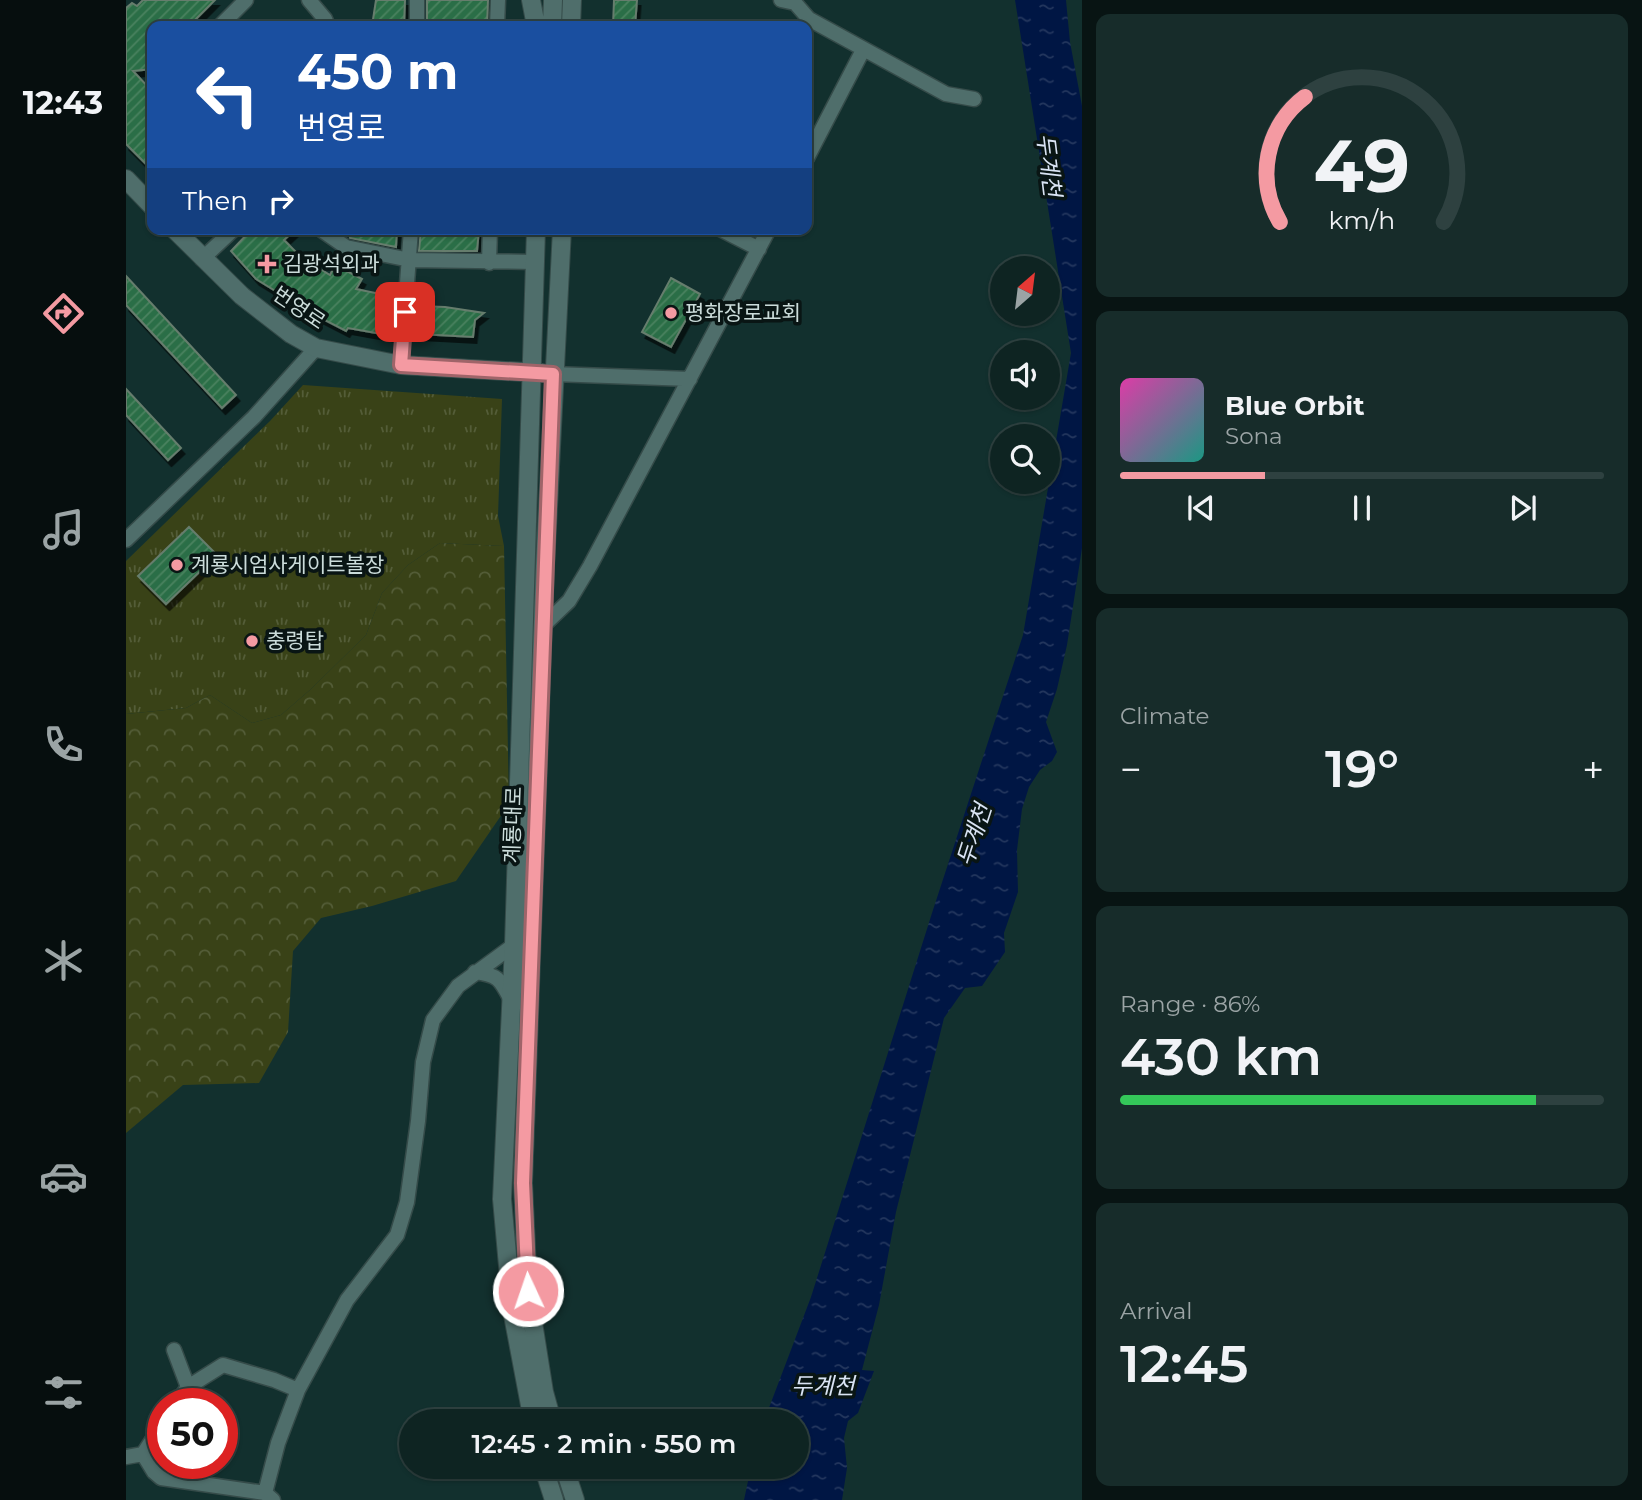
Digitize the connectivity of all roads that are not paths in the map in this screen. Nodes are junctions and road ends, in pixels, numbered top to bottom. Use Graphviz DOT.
graph roads {
  1 [pos="247,0"];
  2 [pos="309,0"];
  3 [pos="417,0"];
  4 [pos="498,0"];
  5 [pos="531,0"];
  6 [pos="553,0"];
  7 [pos="572,0"];
  8 [pos="791,1"];
  9 [pos="225,21"];
  10 [pos="326,21"];
  11 [pos="416,21"];
  12 [pos="497,21"];
  13 [pos="535,21"];
  14 [pos="552,21"];
  15 [pos="571,21"];
  16 [pos="863,50"];
  17 [pos="974,99"];
  18 [pos="812,148"];
  19 [pos="126,179"];
  20 [pos="147,201"];
  21 [pos="180,235"];
  22 [pos="228,235"];
  23 [pos="329,235"];
  24 [pos="411,235"];
  25 [pos="490,235"];
  26 [pos="536,235"];
  27 [pos="562,235"];
  28 [pos="731,235"];
  29 [pos="766,235"];
  30 [pos="758,249"];
  31 [pos="202,259"];
  32 [pos="410,260"];
  33 [pos="489,262"];
  34 [pos="534,262"];
  35 [pos="316,348"];
  36 [pos="401,365"];
  37 [pos="531,372"];
  38 [pos="553,374"];
  39 [pos="690,379"];
  40 [pos="126,540"];
  41 [pos="544,625"];
  42 [pos="514,945"];
  43 [pos="475,972"];
  44 [pos="510,998"];
  45 [pos="174,1350"];
  46 [pos="188,1387"];
  47 [pos="298,1390"];
  48 [pos="531,1409"];
  49 [pos="549,1409"];
  50 [pos="147,1448"];
  51 [pos="143,1454"];
  52 [pos="126,1457"];
  53 [pos="547,1479"];
  54 [pos="568,1479"];
  55 [pos="269,1496"];
  56 [pos="554,1500"];
  57 [pos="575,1500"];
  1 -- 9 [label="street"];
  2 -- 10 [label="street"];
  3 -- 11 [label="street"];
  4 -- 12 [label="street"];
  5 -- 13 [label="main road"];
  6 -- 14 [label="main road"];
  7 -- 15 [label="main road"];
  8 -- 16 [label="street"];
  16 -- 17 [label="street"];
  16 -- 18 [label="street"];
  19 -- 20 [label="main road"];
  21 -- 31 [label="main road, 번영로"];
  22 -- 31 [label="street"];
  23 -- 32 [label="street"];
  24 -- 32 [label="street"];
  25 -- 33 [label="street"];
  26 -- 34 [label="main road, 계룡대로"];
  27 -- 38 [label="main road, 계룡대로"];
  28 -- 30 [label="street"];
  29 -- 30 [label="street"];
  30 -- 39 [label="street"];
  31 -- 35 [label="main road, 번영로"];
  32 -- 33 [label="street"];
  32 -- 36 [label="street"];
  33 -- 34 [label="street"];
  34 -- 37 [label="main road, 계룡대로"];
  35 -- 36 [label="main road, 번영로"];
  35 -- 40 [label="street"];
  36 -- 37 [label="main road, 번영로"];
  37 -- 38 [label="main road, 번영로"];
  37 -- 42 [label="main road, 계룡대로"];
  38 -- 39 [label="street"];
  38 -- 41 [label="main road, 계룡대로"];
  39 -- 41 [label="street"];
  41 -- 49 [label="main road, 계룡대로"];
  42 -- 43 [label="street"];
  42 -- 44 [label="main road, 계룡대로"];
  43 -- 44 [label="street"];
  43 -- 47 [label="street"];
  44 -- 48 [label="main road, 계룡대로"];
  45 -- 46 [label="street"];
  46 -- 47 [label="street"];
  47 -- 55 [label="street"];
  50 -- 51 [label="street"];
  51 -- 52 [label="street"];
  51 -- 55 [label="street"];
  53 -- 56 [label="main road"];
  54 -- 57 [label="main road"];
}
